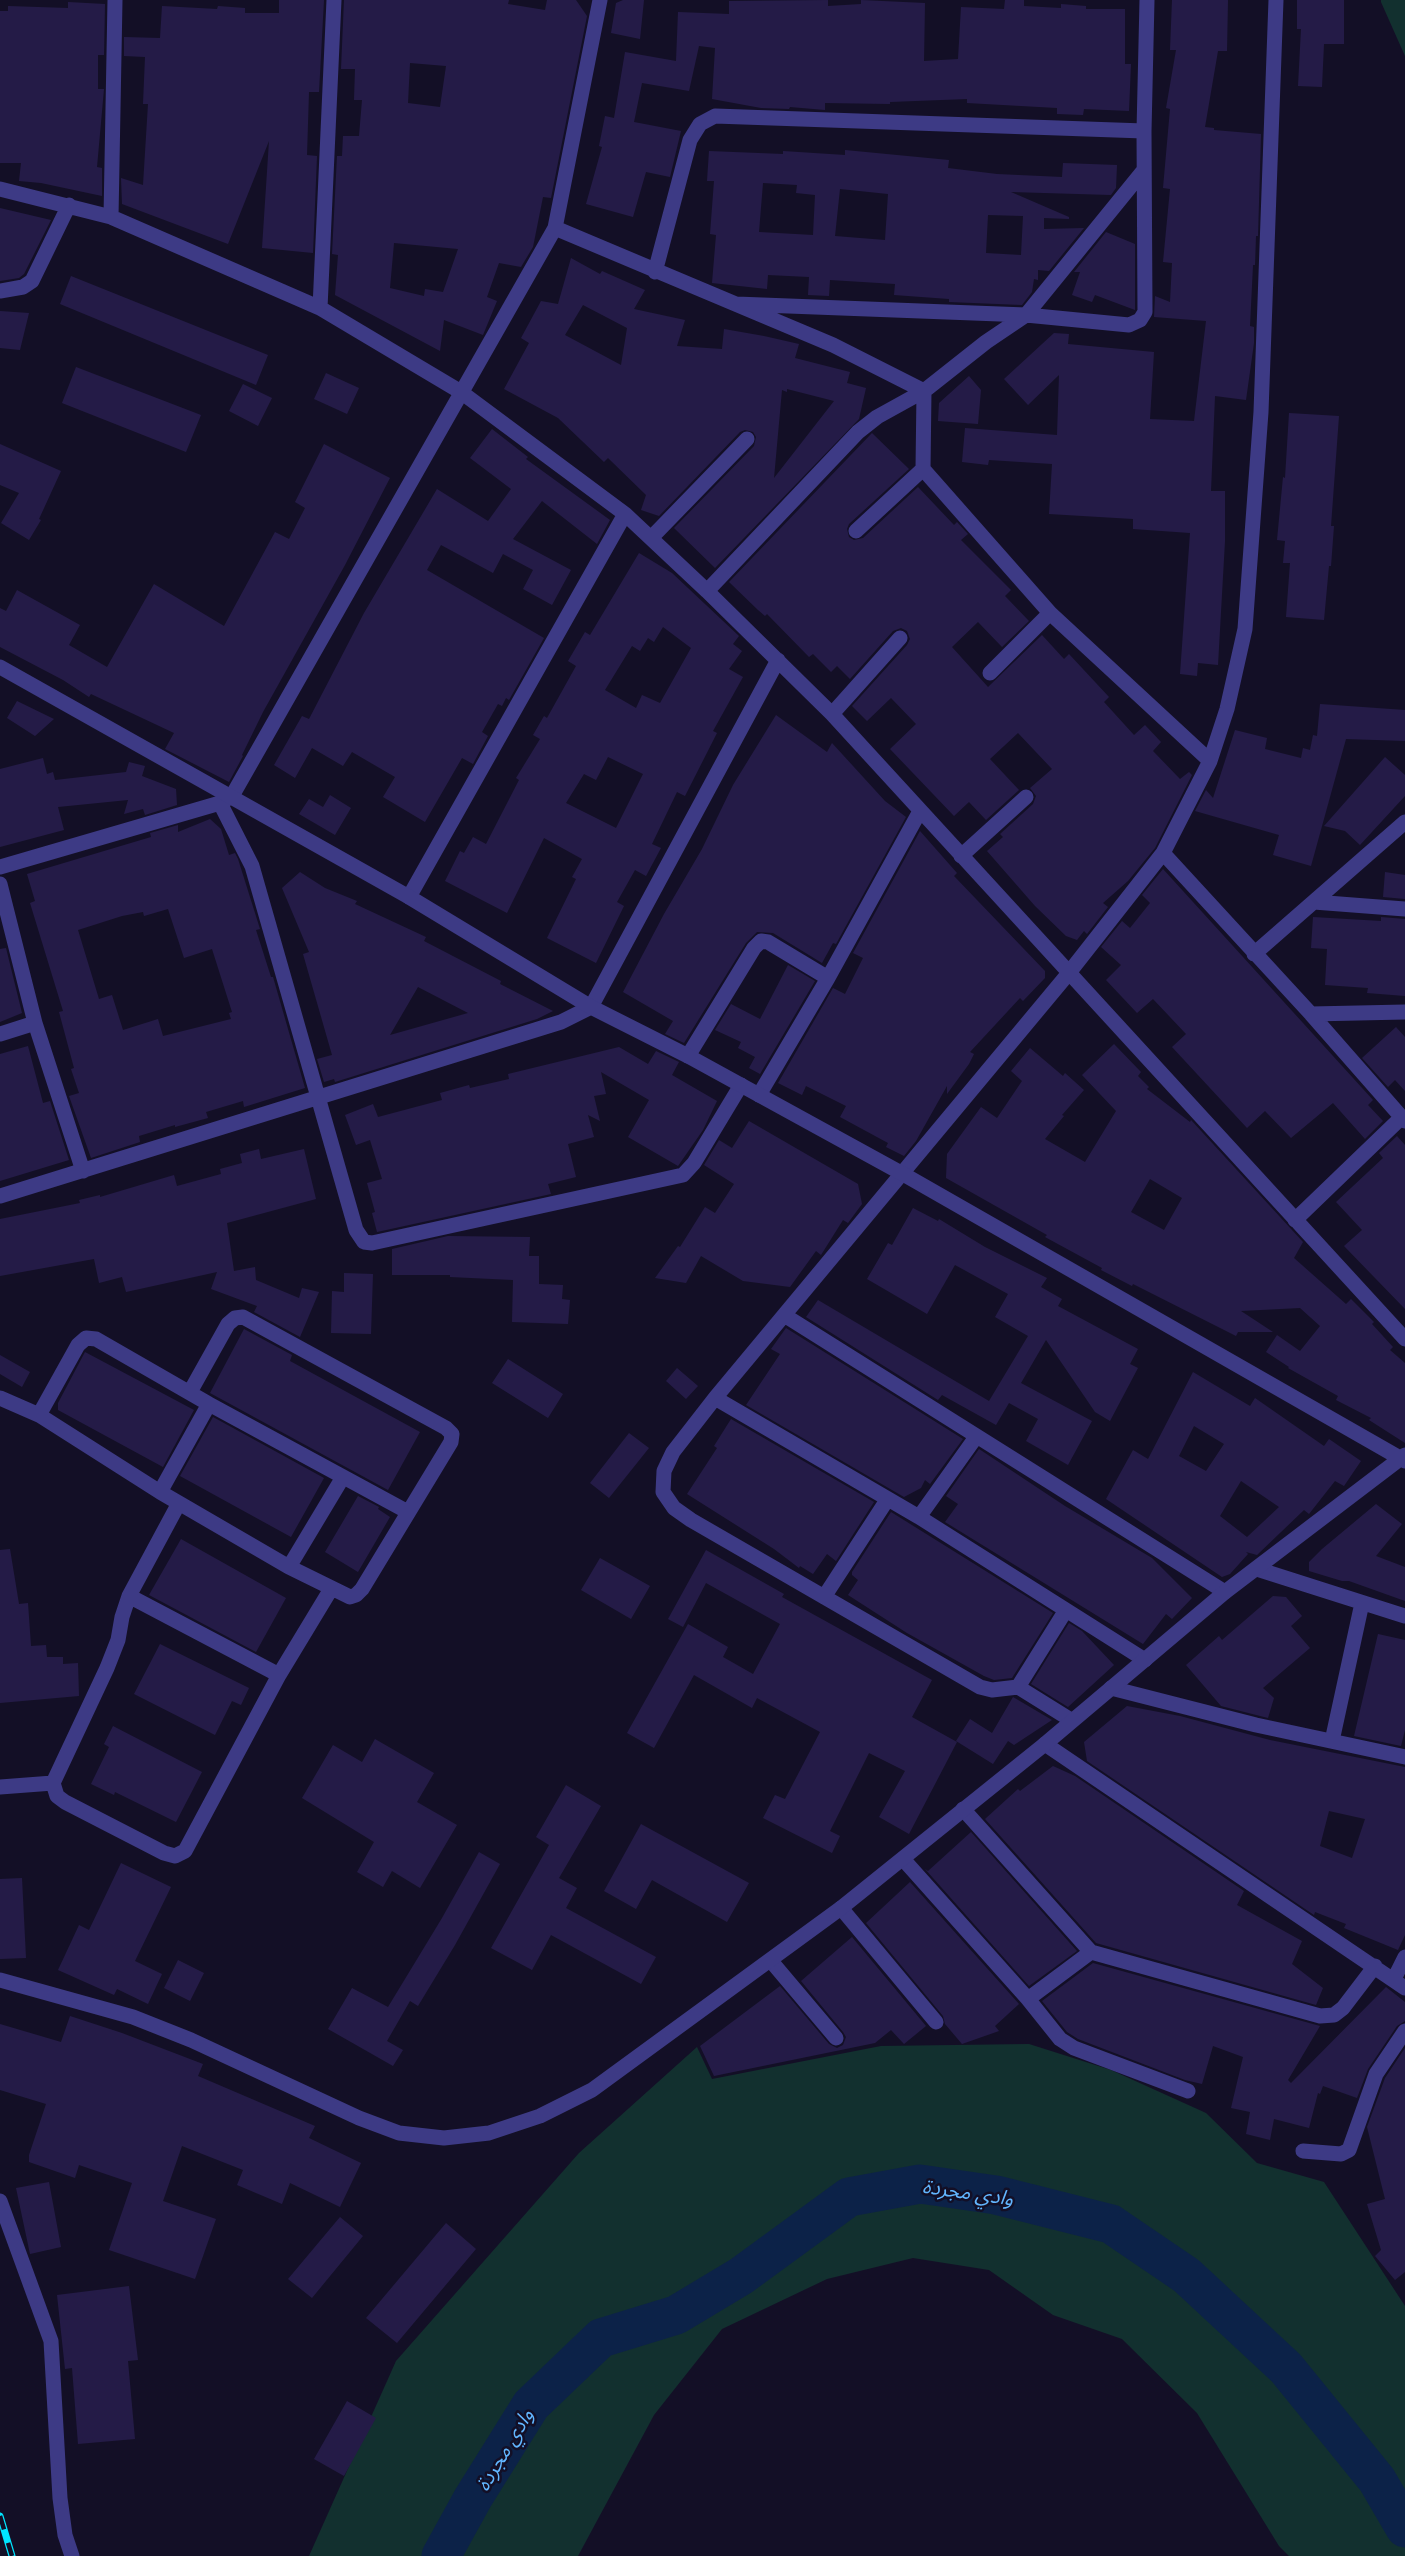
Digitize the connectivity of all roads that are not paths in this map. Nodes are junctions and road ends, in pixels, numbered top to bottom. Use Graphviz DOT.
graph roads {
  1 [pos="115,0"];
  2 [pos="334,0"];
  3 [pos="600,0"];
  4 [pos="1147,0"];
  5 [pos="1276,0"];
  6 [pos="1144,131"];
  7 [pos="1144,170"];
  8 [pos="0,189"];
  9 [pos="69,205"];
  10 [pos="111,217"];
  11 [pos="555,228"];
  12 [pos="655,272"];
  13 [pos="0,291"];
  14 [pos="736,304"];
  15 [pos="320,308"];
  16 [pos="1026,315"];
  17 [pos="924,391"];
  18 [pos="461,392"];
  19 [pos="747,439"];
  20 [pos="922,469"];
  21 [pos="625,514"];
  22 [pos="856,531"];
  23 [pos="651,538"];
  24 [pos="707,591"];
  25 [pos="1050,613"];
  26 [pos="900,638"];
  27 [pos="778,660"];
  28 [pos="0,667"];
  29 [pos="990,673"];
  30 [pos="832,714"];
  31 [pos="1210,761"];
  32 [pos="1026,797"];
  33 [pos="226,800"];
  34 [pos="920,812"];
  35 [pos="1405,822"];
  36 [pos="1163,853"];
  37 [pos="961,856"];
  38 [pos="0,867"];
  39 [pos="0,884"];
  40 [pos="409,897"];
  41 [pos="1314,902"];
  42 [pos="1405,909"];
  43 [pos="1254,954"];
  44 [pos="1068,974"];
  45 [pos="828,978"];
  46 [pos="591,1007"];
  47 [pos="1405,1012"];
  48 [pos="1311,1014"];
  49 [pos="35,1023"];
  50 [pos="0,1034"];
  51 [pos="688,1056"];
  52 [pos="741,1085"];
  53 [pos="759,1095"];
  54 [pos="320,1097"];
  55 [pos="1403,1119"];
  56 [pos="83,1172"];
  57 [pos="903,1174"];
  58 [pos="0,1196"];
  59 [pos="1295,1220"];
  60 [pos="784,1315"];
  61 [pos="1405,1340"];
  62 [pos="190,1392"];
  63 [pos="0,1398"];
  64 [pos="715,1398"];
  65 [pos="209,1404"];
  66 [pos="39,1415"];
  67 [pos="976,1437"];
  68 [pos="1403,1458"];
  69 [pos="343,1477"];
  70 [pos="160,1492"];
  71 [pos="887,1500"];
  72 [pos="178,1503"];
  73 [pos="408,1512"];
  74 [pos="920,1517"];
  75 [pos="289,1567"];
  76 [pos="1257,1569"];
  77 [pos="331,1588"];
  78 [pos="1225,1592"];
  79 [pos="129,1596"];
  80 [pos="824,1597"];
  81 [pos="1362,1603"];
  82 [pos="1066,1610"];
  83 [pos="1405,1616"];
  84 [pos="1145,1660"];
  85 [pos="279,1675"];
  86 [pos="1018,1687"];
  87 [pos="1111,1688"];
  88 [pos="1071,1720"];
  89 [pos="1332,1742"];
  90 [pos="1045,1744"];
  91 [pos="1405,1758"];
  92 [pos="53,1783"];
  93 [pos="0,1787"];
  94 [pos="963,1809"];
  95 [pos="903,1859"];
  96 [pos="841,1908"];
  97 [pos="1091,1952"];
  98 [pos="771,1961"];
  99 [pos="1404,1963"];
  100 [pos="1375,1966"];
  101 [pos="0,1980"];
  102 [pos="1400,1984"];
  103 [pos="1028,1999"];
  104 [pos="936,2022"];
  105 [pos="1405,2031"];
  106 [pos="836,2038"];
  107 [pos="1188,2091"];
  108 [pos="1303,2151"];
  109 [pos="0,2201"];
  110 [pos="72,2556"];
  1 -- 10 [label="street"];
  2 -- 15 [label="street"];
  3 -- 11 [label="street"];
  4 -- 6 [label="street"];
  5 -- 31 [label="street"];
  6 -- 7 [label="street"];
  6 -- 12 [label="street"];
  7 -- 16 [label="street"];
  7 -- 16 [label="street"];
  8 -- 9 [label="street"];
  9 -- 10 [label="street"];
  9 -- 13 [label="street"];
  10 -- 15 [label="street"];
  11 -- 12 [label="street"];
  11 -- 18 [label="street"];
  12 -- 14 [label="street"];
  14 -- 16 [label="street"];
  14 -- 17 [label="street"];
  15 -- 18 [label="street"];
  16 -- 17 [label="street"];
  17 -- 20 [label="street"];
  17 -- 24 [label="street"];
  18 -- 21 [label="street"];
  18 -- 33 [label="street"];
  19 -- 23 [label="street"];
  20 -- 22 [label="street"];
  20 -- 25 [label="street"];
  21 -- 23 [label="street"];
  21 -- 40 [label="street"];
  23 -- 24 [label="street"];
  24 -- 27 [label="street"];
  25 -- 29 [label="street"];
  25 -- 31 [label="street"];
  26 -- 30 [label="street"];
  27 -- 30 [label="street"];
  27 -- 46 [label="street"];
  28 -- 33 [label="street"];
  30 -- 34 [label="street"];
  31 -- 36 [label="street"];
  32 -- 37 [label="street"];
  33 -- 38 [label="street"];
  33 -- 40 [label="street"];
  33 -- 54 [label="street"];
  34 -- 37 [label="street"];
  34 -- 45 [label="street"];
  35 -- 41 [label="street"];
  36 -- 43 [label="street"];
  36 -- 44 [label="street"];
  37 -- 44 [label="street"];
  39 -- 49 [label="street"];
  40 -- 46 [label="street"];
  41 -- 42 [label="street"];
  41 -- 43 [label="street"];
  43 -- 48 [label="street"];
  44 -- 57 [label="street"];
  44 -- 59 [label="street"];
  45 -- 51 [label="street"];
  45 -- 53 [label="street"];
  46 -- 51 [label="street"];
  46 -- 54 [label="street"];
  47 -- 48 [label="street"];
  48 -- 55 [label="street"];
  49 -- 50 [label="street"];
  49 -- 56 [label="street"];
  51 -- 52 [label="street"];
  52 -- 53 [label="street"];
  52 -- 54 [label="street"];
  53 -- 57 [label="street"];
  54 -- 56 [label="street"];
  55 -- 59 [label="street"];
  56 -- 58 [label="street"];
  57 -- 60 [label="street"];
  57 -- 68 [label="street"];
  59 -- 61 [label="street"];
  60 -- 64 [label="street"];
  60 -- 67 [label="street"];
  62 -- 65 [label="street"];
  62 -- 66 [label="street"];
  62 -- 73 [label="street"];
  63 -- 66 [label="street"];
  64 -- 71 [label="street"];
  64 -- 80 [label="street"];
  65 -- 69 [label="street"];
  65 -- 70 [label="street"];
  66 -- 70 [label="street"];
  67 -- 74 [label="street"];
  67 -- 78 [label="street"];
  68 -- 76 [label="street"];
  69 -- 73 [label="street"];
  69 -- 75 [label="street"];
  70 -- 72 [label="street"];
  71 -- 74 [label="street"];
  71 -- 80 [label="street"];
  72 -- 75 [label="street"];
  72 -- 79 [label="street"];
  73 -- 77 [label="street"];
  74 -- 82 [label="street"];
  75 -- 77 [label="street"];
  76 -- 78 [label="street"];
  76 -- 81 [label="street"];
  77 -- 85 [label="street"];
  78 -- 84 [label="street"];
  79 -- 85 [label="street"];
  79 -- 92 [label="street"];
  80 -- 86 [label="street"];
  81 -- 83 [label="street"];
  81 -- 89 [label="street"];
  82 -- 84 [label="street"];
  82 -- 86 [label="street"];
  84 -- 87 [label="street"];
  85 -- 92 [label="street"];
  86 -- 88 [label="street"];
  87 -- 88 [label="street"];
  87 -- 89 [label="street"];
  88 -- 90 [label="street"];
  89 -- 91 [label="street"];
  90 -- 94 [label="street"];
  90 -- 100 [label="street"];
  92 -- 93 [label="street"];
  94 -- 95 [label="street"];
  94 -- 97 [label="street"];
  95 -- 96 [label="street"];
  95 -- 103 [label="street"];
  96 -- 98 [label="street"];
  96 -- 104 [label="street"];
  97 -- 100 [label="street"];
  97 -- 103 [label="street"];
  98 -- 101 [label="street"];
  98 -- 106 [label="street"];
  99 -- 102 [label="street"];
  100 -- 102 [label="street"];
  103 -- 107 [label="street"];
  105 -- 108 [label="street"];
  109 -- 110 [label="street"];
}
